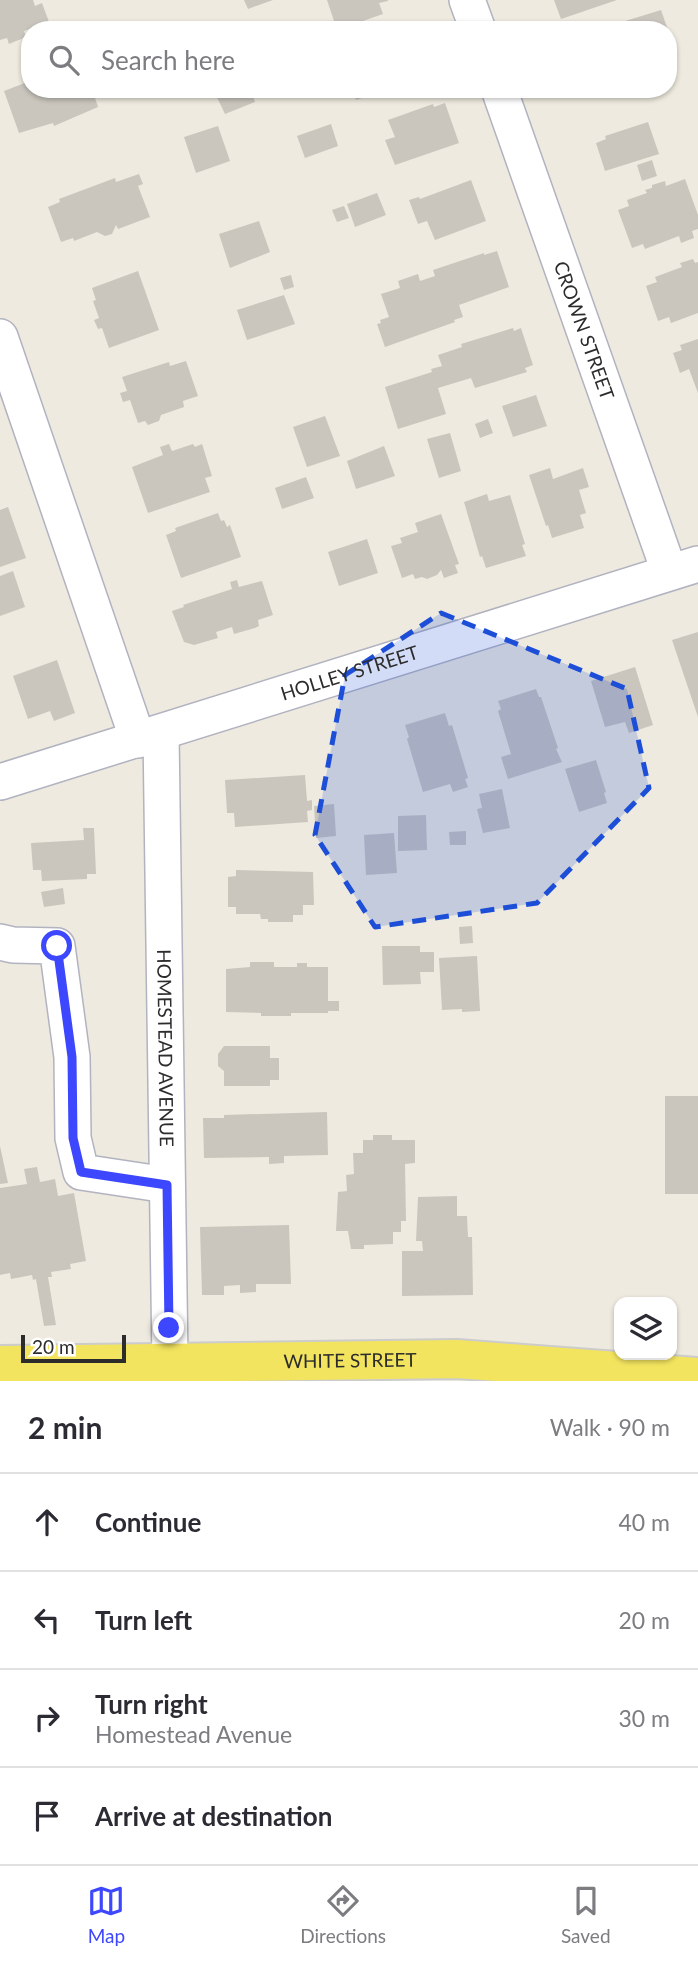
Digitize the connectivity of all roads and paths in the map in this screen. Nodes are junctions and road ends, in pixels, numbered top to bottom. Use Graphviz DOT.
graph roads {
  1 [pos="467,0"];
  2 [pos="475,21"];
  3 [pos="502,98"];
  4 [pos="0,337"];
  5 [pos="684,568"];
  6 [pos="150,736"];
  7 [pos="0,782"];
  8 [pos="0,942"];
  9 [pos="167,1185"];
  10 [pos="170,1362"];
  11 [pos="0,1365"];
  12 [pos="696,1374"];
  1 -- 2 [label="street"];
  3 -- 5 [label="street, CROWN STREET"];
  4 -- 6 [label="street, HOMESTEAD AVENUE"];
  5 -- 6 [label="street, HOLLEY STREET"];
  6 -- 7 [label="street, HOLLEY STREET"];
  6 -- 9 [label="street, HOMESTEAD AVENUE"];
  8 -- 9 [label="street"];
  9 -- 10 [label="street, HOMESTEAD AVENUE"];
  10 -- 11 [label="main road, WHITE STREET"];
  10 -- 12 [label="main road, WHITE STREET"];
}
